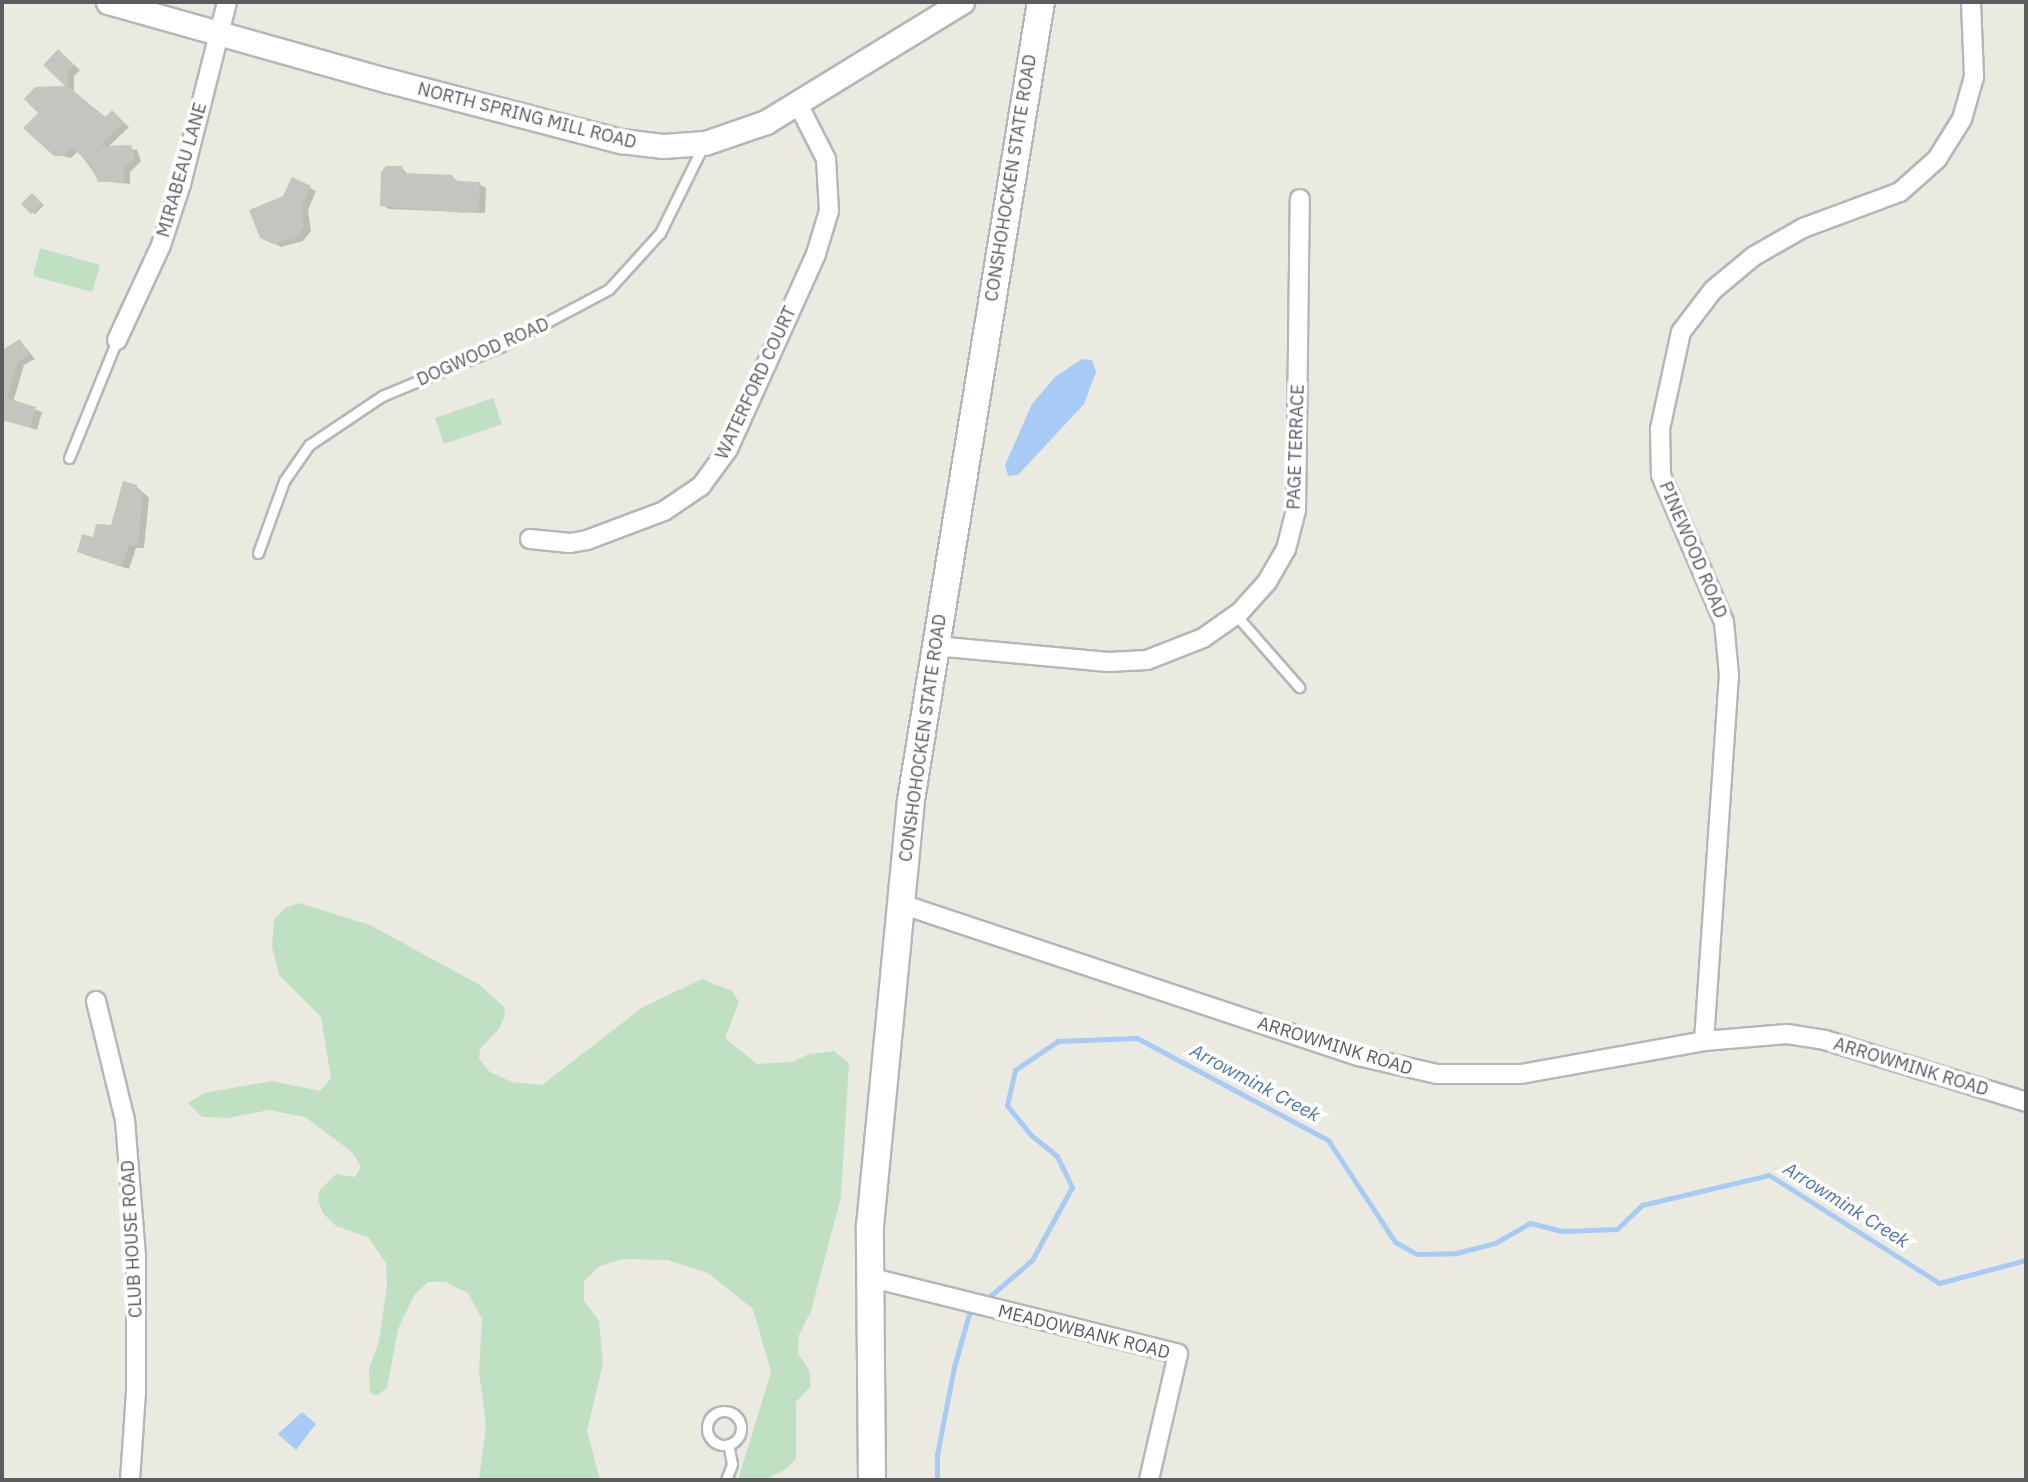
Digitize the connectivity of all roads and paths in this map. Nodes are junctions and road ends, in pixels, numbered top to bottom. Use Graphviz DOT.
graph roads {
  1 [pos="108,2"];
  2 [pos="227,2"];
  3 [pos="962,2"];
  4 [pos="1041,2"];
  5 [pos="1971,2"];
  6 [pos="218,34"];
  7 [pos="798,103"];
  8 [pos="705,143"];
  9 [pos="1300,199"];
  10 [pos="117,340"];
  11 [pos="69,458"];
  12 [pos="530,539"];
  13 [pos="258,553"];
  14 [pos="1236,615"];
  15 [pos="935,646"];
  16 [pos="1299,687"];
  17 [pos="901,904"];
  18 [pos="96,1001"];
  19 [pos="1704,1041"];
  20 [pos="2026,1102"];
  21 [pos="868,1277"];
  22 [pos="728,1444"];
  23 [pos="130,1480"];
  24 [pos="726,1480"];
  25 [pos="872,1480"];
  26 [pos="1149,1480"];
  1 -- 6 [label="street, NORTH SPRING MILL ROAD"];
  2 -- 6 [label="street, MIRABEAU LANE"];
  3 -- 7 [label="street, NORTH SPRING MILL ROAD"];
  4 -- 15 [label="main road, CONSHOHOCKEN STATE ROAD"];
  5 -- 19 [label="street, PINEWOOD ROAD"];
  6 -- 8 [label="street, NORTH SPRING MILL ROAD"];
  6 -- 10 [label="street, MIRABEAU LANE"];
  7 -- 8 [label="street, NORTH SPRING MILL ROAD"];
  7 -- 12 [label="street, WATERFORD COURT"];
  8 -- 13 [label="lane, DOGWOOD ROAD"];
  9 -- 14 [label="street, PAGE TERRACE"];
  10 -- 11 [label="lane"];
  14 -- 15 [label="street, PAGE TERRACE"];
  14 -- 16 [label="lane"];
  15 -- 17 [label="main road, CONSHOHOCKEN STATE ROAD"];
  17 -- 19 [label="street, ARROWMINK ROAD"];
  17 -- 21 [label="main road, CONSHOHOCKEN STATE ROAD"];
  18 -- 23 [label="street, CLUB HOUSE ROAD"];
  19 -- 20 [label="street, ARROWMINK ROAD"];
  21 -- 25 [label="main road, CONSHOHOCKEN STATE ROAD"];
  21 -- 26 [label="street, MEADOWBANK ROAD"];
  22 -- 24 [label="lane"];
}
